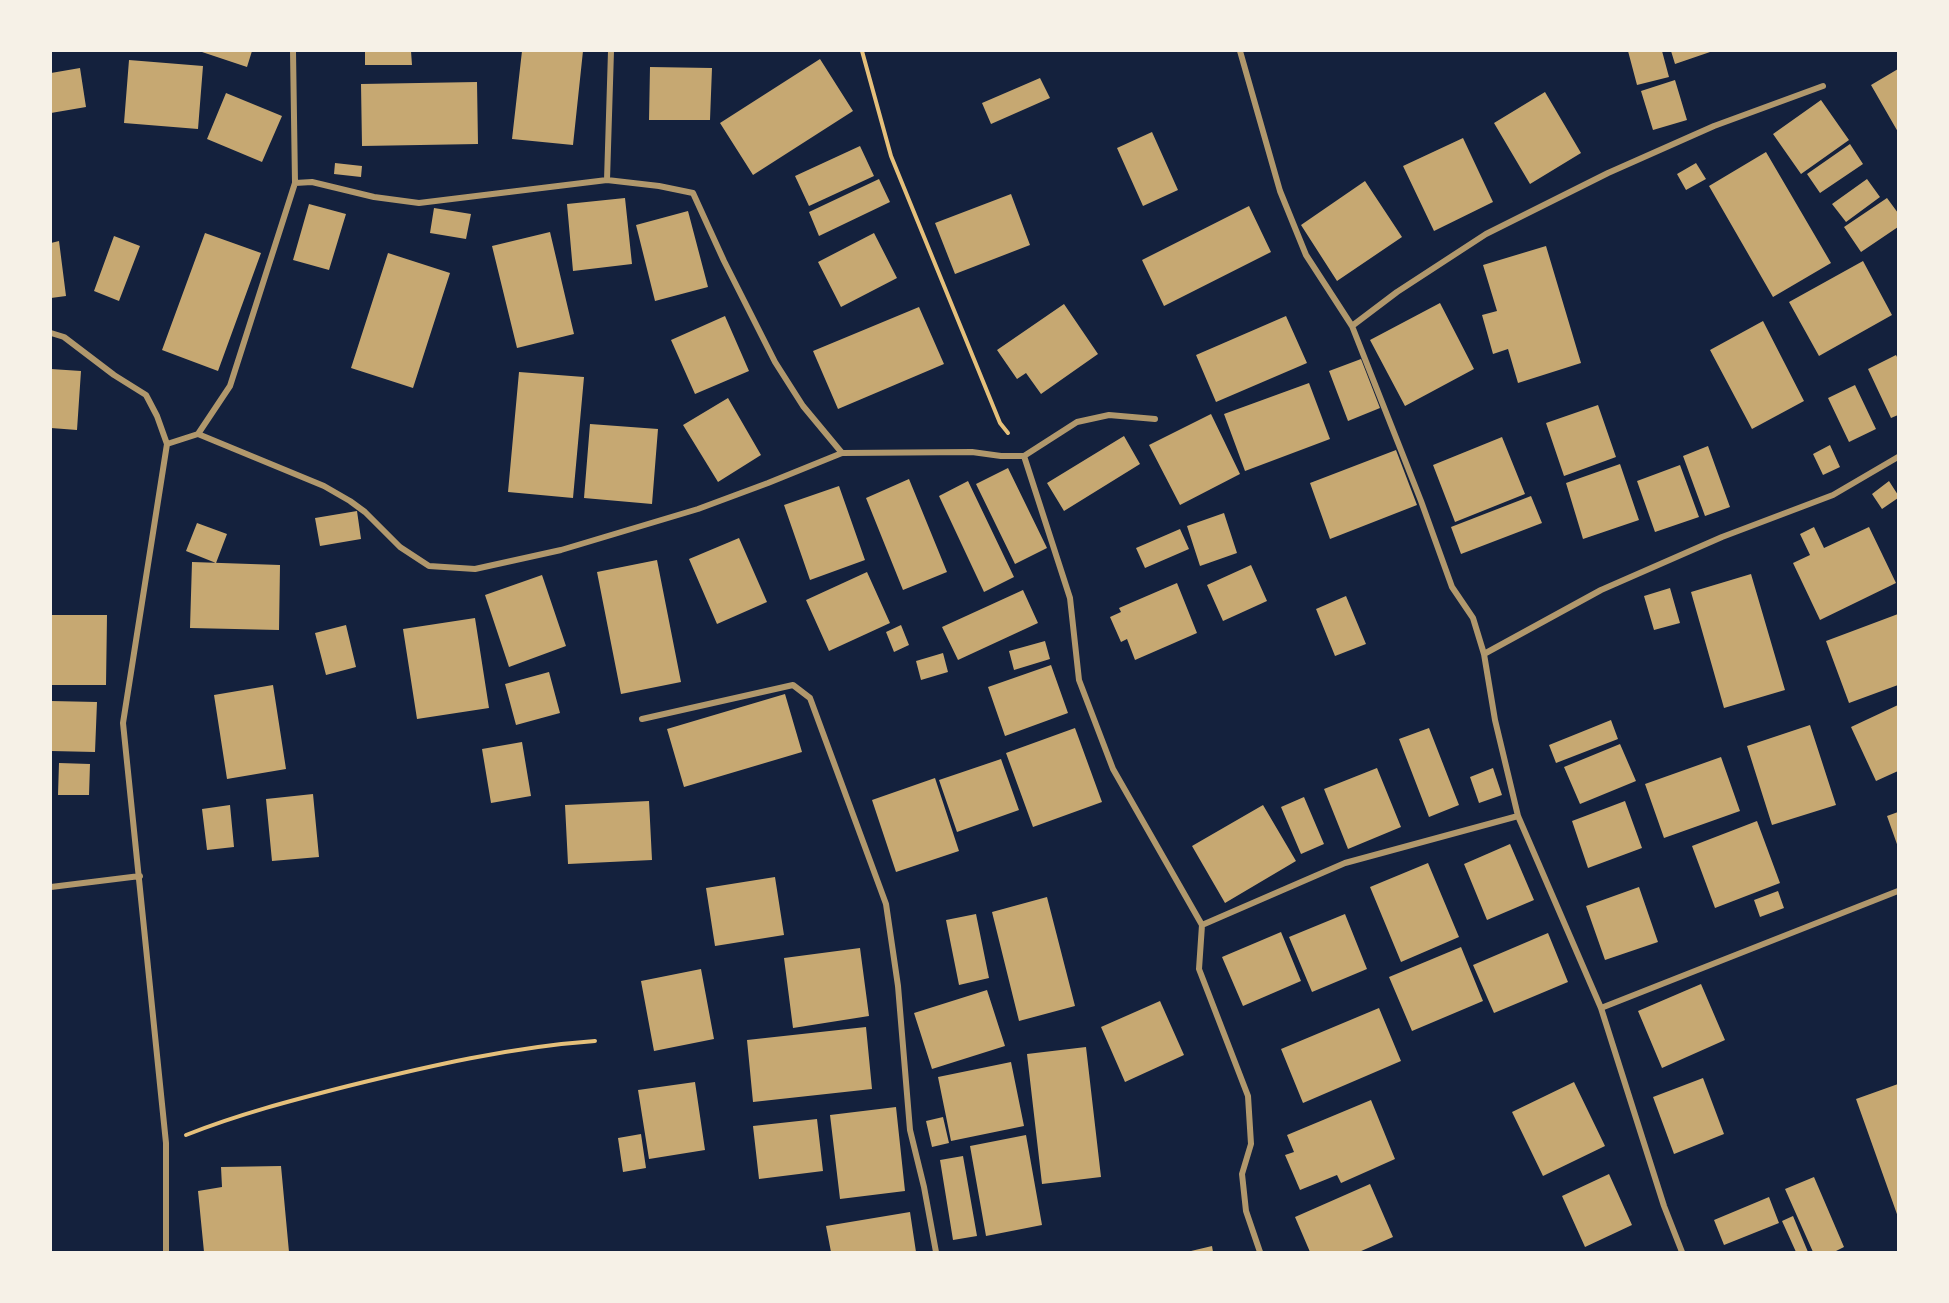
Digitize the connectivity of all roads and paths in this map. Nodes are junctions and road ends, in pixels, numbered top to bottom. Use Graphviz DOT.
graph roads {
  1 [pos="293,51"];
  2 [pos="611,51"];
  3 [pos="862,51"];
  4 [pos="1240,51"];
  5 [pos="1823,86"];
  6 [pos="607,180"];
  7 [pos="295,183"];
  8 [pos="1352,326"];
  9 [pos="51,333"];
  10 [pos="1155,419"];
  11 [pos="198,434"];
  12 [pos="167,444"];
  13 [pos="842,453"];
  14 [pos="1024,456"];
  15 [pos="1898,457"];
  16 [pos="1484,654"];
  17 [pos="642,719"];
  18 [pos="1518,816"];
  19 [pos="140,876"];
  20 [pos="51,887"];
  21 [pos="1898,891"];
  22 [pos="1202,925"];
  23 [pos="1601,1008"];
  24 [pos="595,1041"];
  25 [pos="166,1143"];
  26 [pos="166,1252"];
  27 [pos="936,1252"];
  28 [pos="1260,1252"];
  29 [pos="1682,1252"];
  1 -- 7 [label="street"];
  2 -- 6 [label="street"];
  3 -- 14 [label="path"];
  4 -- 8 [label="street"];
  5 -- 8 [label="street"];
  6 -- 7 [label="street"];
  6 -- 13 [label="street"];
  7 -- 11 [label="street"];
  8 -- 16 [label="street"];
  9 -- 12 [label="street"];
  10 -- 14 [label="street"];
  11 -- 12 [label="street"];
  11 -- 13 [label="street"];
  12 -- 19 [label="street"];
  13 -- 14 [label="street"];
  14 -- 22 [label="street"];
  15 -- 16 [label="street"];
  16 -- 18 [label="street"];
  17 -- 27 [label="street"];
  18 -- 22 [label="street"];
  18 -- 23 [label="street"];
  19 -- 20 [label="street"];
  19 -- 25 [label="street"];
  21 -- 23 [label="street"];
  22 -- 28 [label="street"];
  23 -- 29 [label="street"];
  24 -- 25 [label="path"];
  25 -- 26 [label="street"];
}
